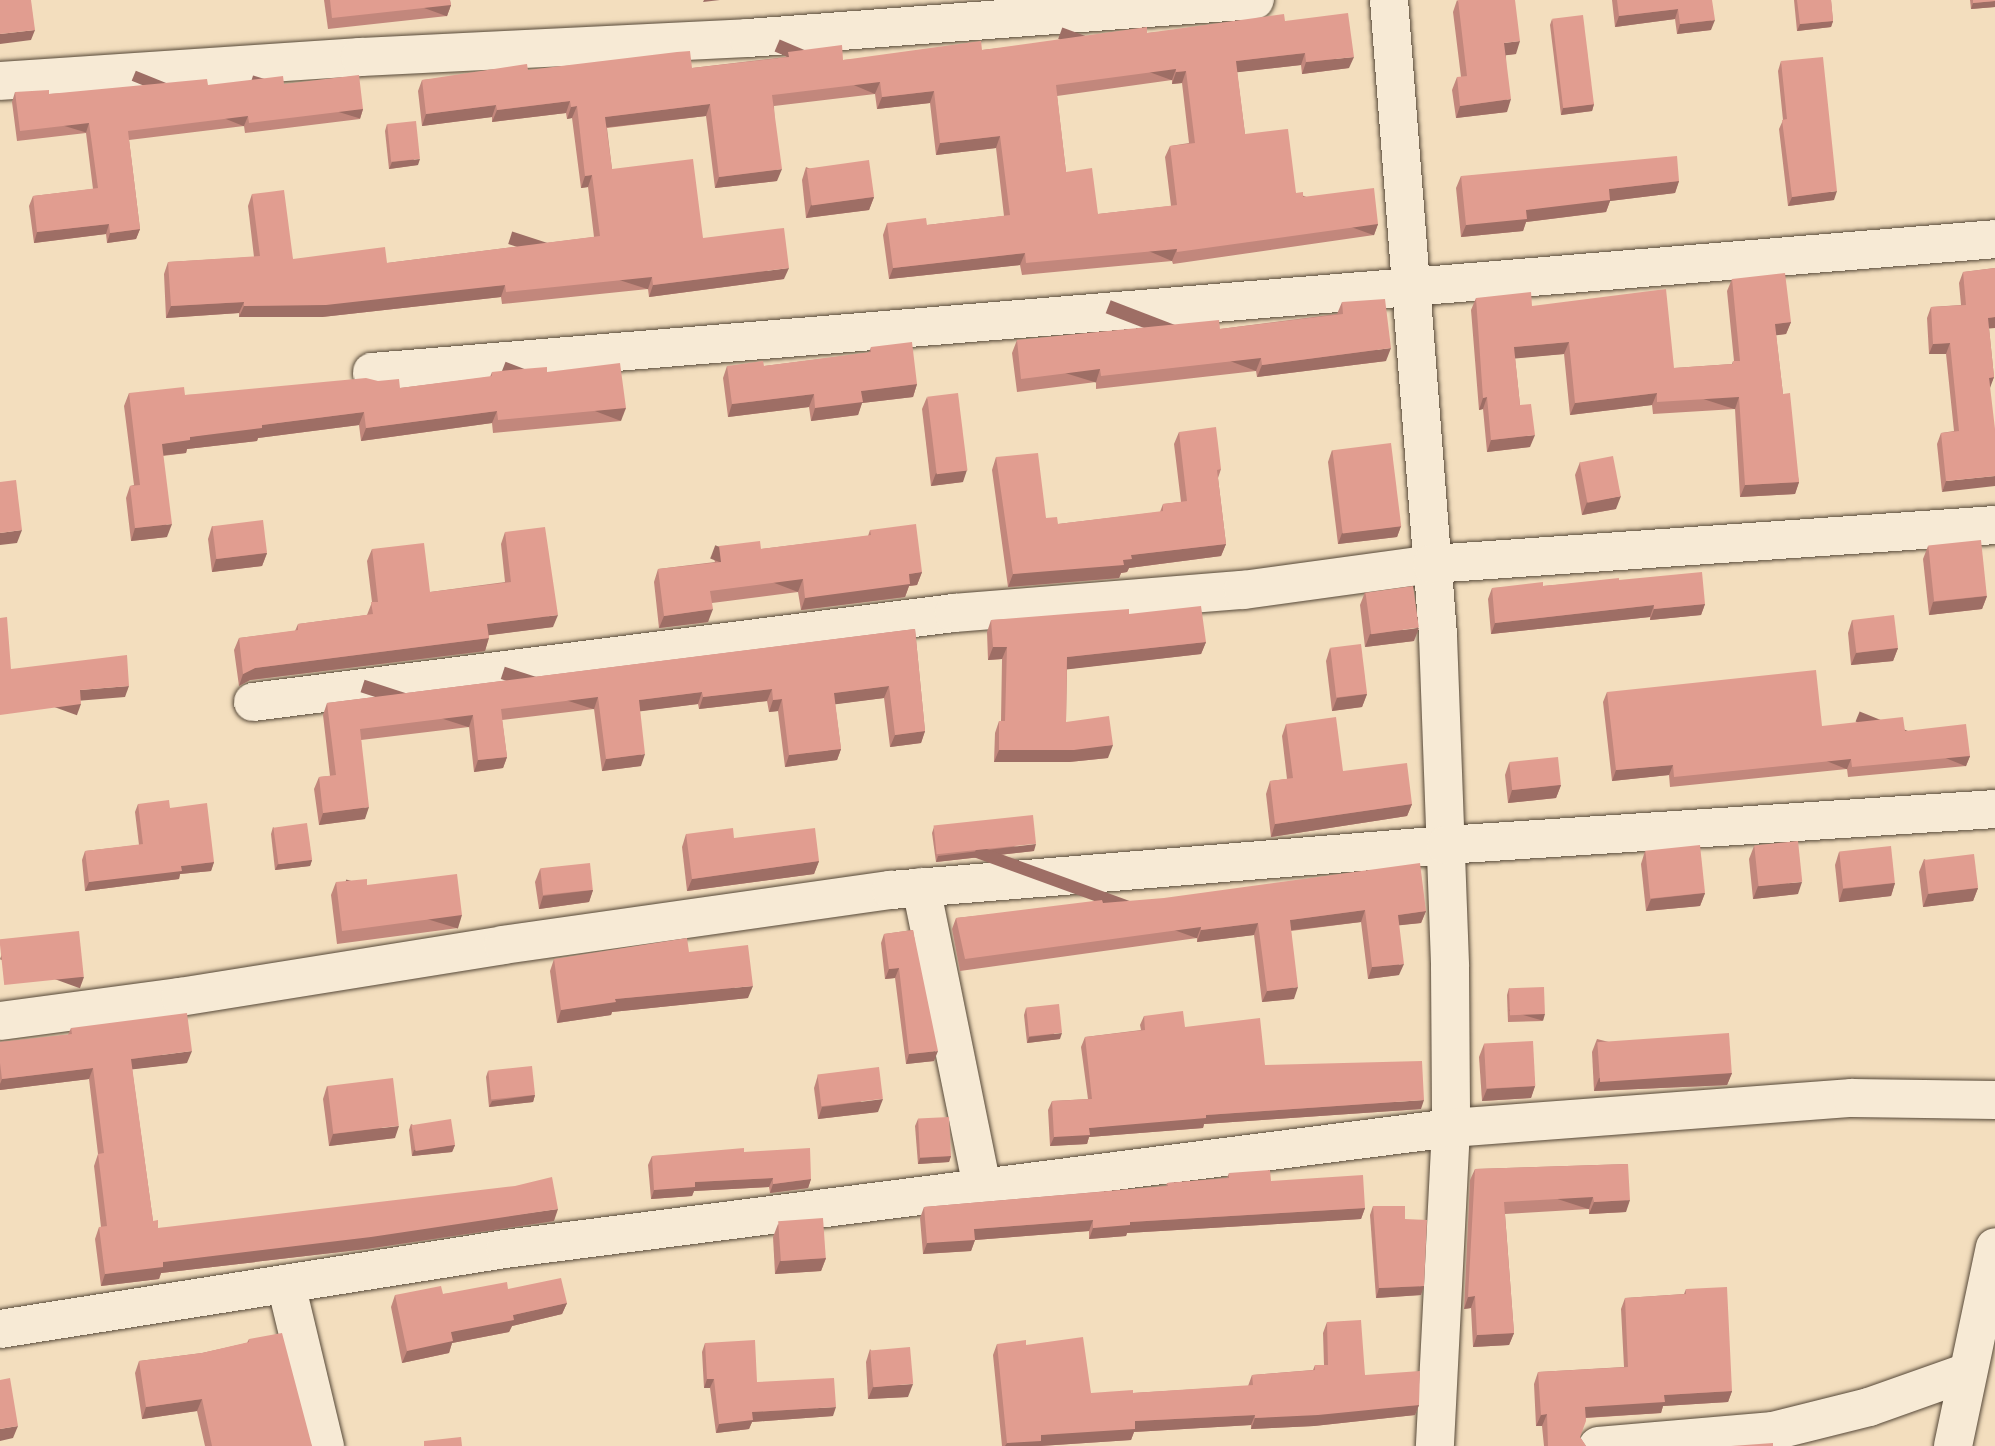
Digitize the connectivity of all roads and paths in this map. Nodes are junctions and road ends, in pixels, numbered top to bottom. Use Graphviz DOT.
graph roads {
  1 [pos="1255,0"];
  2 [pos="1389,0"];
  3 [pos="0,81"];
  4 [pos="1995,239"];
  5 [pos="1409,286"];
  6 [pos="372,372"];
  7 [pos="1995,525"];
  8 [pos="1432,564"];
  9 [pos="253,702"];
  10 [pos="1995,809"];
  11 [pos="1446,845"];
  12 [pos="921,887"];
  13 [pos="0,1021"];
  14 [pos="1995,1100"];
  15 [pos="1451,1128"];
  16 [pos="982,1187"];
  17 [pos="1995,1247"];
  18 [pos="285,1284"];
  19 [pos="0,1329"];
  20 [pos="1968,1372"];
  21 [pos="325,1446"];
  22 [pos="1435,1446"];
  23 [pos="1598,1446"];
  24 [pos="1953,1446"];
  1 -- 3 [label="street"];
  2 -- 5 [label="street"];
  4 -- 5 [label="street"];
  5 -- 6 [label="street"];
  5 -- 8 [label="street"];
  7 -- 8 [label="street"];
  8 -- 9 [label="street"];
  8 -- 11 [label="street"];
  10 -- 11 [label="street"];
  11 -- 12 [label="street"];
  11 -- 15 [label="street"];
  12 -- 13 [label="street"];
  12 -- 16 [label="street"];
  14 -- 15 [label="street"];
  15 -- 16 [label="street"];
  15 -- 22 [label="street"];
  16 -- 18 [label="street"];
  17 -- 20 [label="street"];
  18 -- 19 [label="street"];
  18 -- 21 [label="street"];
  20 -- 23 [label="street"];
  20 -- 24 [label="street"];
}
